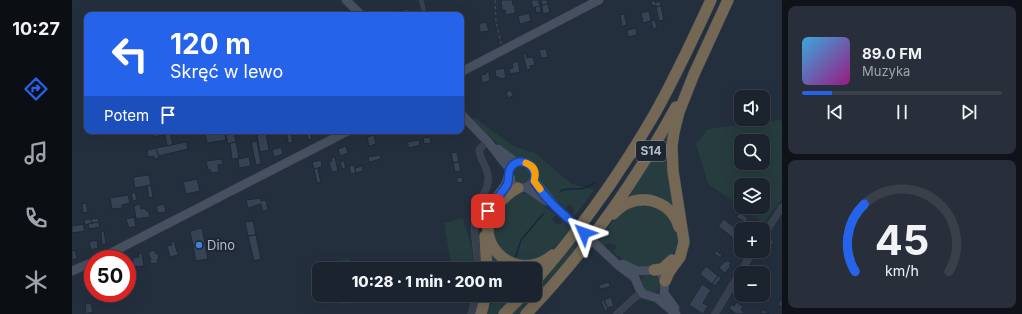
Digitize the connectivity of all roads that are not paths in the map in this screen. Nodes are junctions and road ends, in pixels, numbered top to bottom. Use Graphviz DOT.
graph roads {
  1 [pos="346,0"];
  2 [pos="421,0"];
  3 [pos="599,0"];
  4 [pos="711,0"];
  5 [pos="728,0"];
  6 [pos="358,12"];
  7 [pos="424,12"];
  8 [pos="464,70"];
  9 [pos="694,74"];
  10 [pos="464,117"];
  11 [pos="342,134"];
  12 [pos="488,142"];
  13 [pos="517,163"];
  14 [pos="509,174"];
  15 [pos="534,181"];
  16 [pos="522,188"];
  17 [pos="782,207"];
  18 [pos="557,208"];
  19 [pos="601,225"];
  20 [pos="770,225"];
  21 [pos="570,240"];
  22 [pos="117,250"];
  23 [pos="612,258"];
  24 [pos="749,258"];
  25 [pos="478,262"];
  26 [pos="487,262"];
  27 [pos="84,266"];
  28 [pos="650,270"];
  29 [pos="72,271"];
  30 [pos="542,273"];
  31 [pos="664,284"];
  32 [pos="639,288"];
  33 [pos="653,296"];
  34 [pos="474,302"];
  35 [pos="484,302"];
  36 [pos="516,302"];
  37 [pos="470,314"];
  38 [pos="481,314"];
  39 [pos="504,314"];
  40 [pos="526,314"];
  41 [pos="617,314"];
  42 [pos="676,314"];
  43 [pos="680,314"];
  44 [pos="715,314"];
  1 -- 6 [label="main road"];
  2 -- 7 [label="lane"];
  3 -- 8 [label="main road"];
  4 -- 21 [label="highway, S14"];
  5 -- 9 [label="highway, S14"];
  9 -- 19 [label="highway, S14"];
  9 -- 31 [label="highway"];
  10 -- 12 [label="main road"];
  11 -- 22 [label="main road"];
  12 -- 13 [label="main road"];
  12 -- 14 [label="main road"];
  12 -- 25 [label="street"];
  13 -- 14 [label="main road"];
  13 -- 15 [label="main road"];
  14 -- 16 [label="main road"];
  14 -- 26 [label="highway"];
  15 -- 16 [label="main road"];
  15 -- 18 [label="main road"];
  16 -- 18 [label="main road"];
  16 -- 21 [label="highway"];
  17 -- 20 [label="street"];
  18 -- 23 [label="main road, bridge"];
  19 -- 28 [label="highway"];
  19 -- 40 [label="highway, S14"];
  21 -- 30 [label="highway, S14"];
  23 -- 28 [label="main road"];
  23 -- 32 [label="main road"];
  24 -- 44 [label="street"];
  27 -- 29 [label="main road"];
  28 -- 31 [label="main road"];
  28 -- 32 [label="main road"];
  31 -- 33 [label="main road"];
  31 -- 43 [label="main road"];
  32 -- 33 [label="main road"];
  32 -- 41 [label="street"];
  33 -- 42 [label="main road"];
  34 -- 37 [label="street"];
  35 -- 38 [label="highway"];
  36 -- 39 [label="highway"];
}
